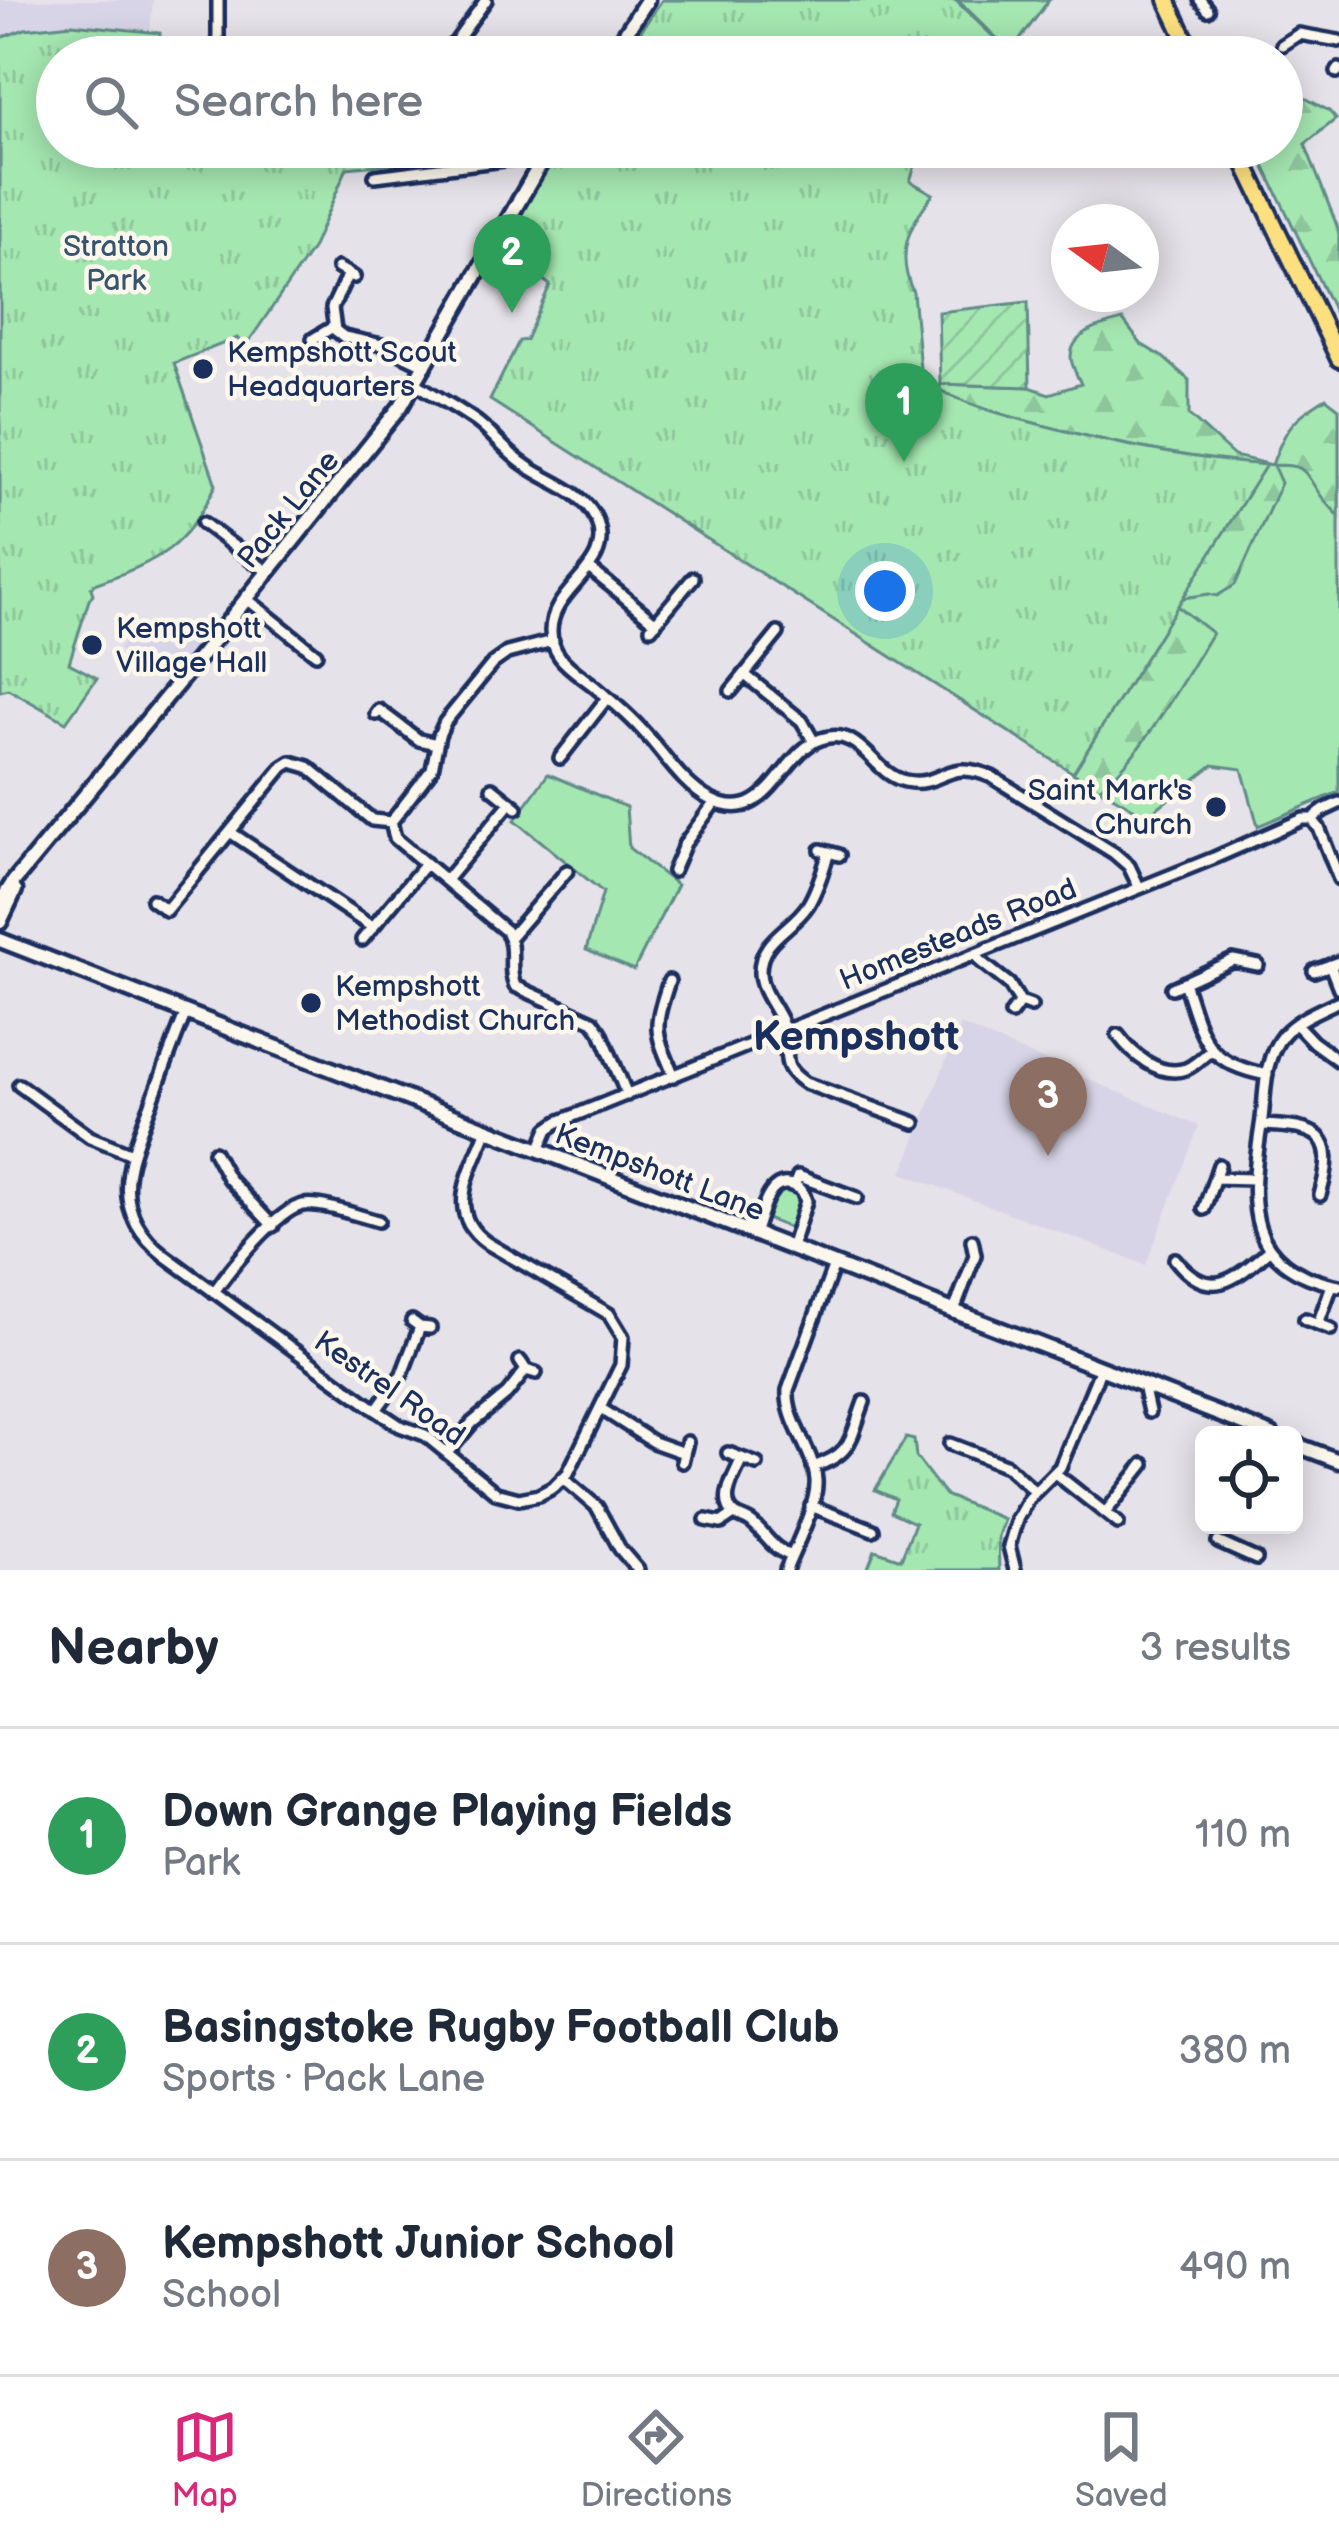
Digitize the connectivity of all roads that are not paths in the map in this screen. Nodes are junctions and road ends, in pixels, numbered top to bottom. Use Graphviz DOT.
graph roads {
  1 [pos="218,0"];
  2 [pos="486,0"];
  3 [pos="647,0"];
  4 [pos="1167,0"];
  5 [pos="1200,0"];
  6 [pos="1208,10"];
  7 [pos="1286,21"];
  8 [pos="218,36"];
  9 [pos="460,36"];
  10 [pos="624,36"];
  11 [pos="1184,36"];
  12 [pos="1295,36"];
  13 [pos="1339,41"];
  14 [pos="430,168"];
  15 [pos="537,168"];
  16 [pos="1247,168"];
  17 [pos="375,176"];
  18 [pos="338,268"];
  19 [pos="333,327"];
  20 [pos="313,340"];
  21 [pos="1339,359"];
  22 [pos="426,365"];
  23 [pos="416,383"];
  24 [pos="203,523"];
  25 [pos="590,568"];
  26 [pos="268,572"];
  27 [pos="693,578"];
  28 [pos="247,598"];
  29 [pos="776,640"];
  30 [pos="553,641"];
  31 [pos="316,654"];
  32 [pos="745,675"];
  33 [pos="731,691"];
  34 [pos="608,698"];
  35 [pos="376,714"];
  36 [pos="814,742"];
  37 [pos="437,744"];
  38 [pos="559,758"];
  39 [pos="492,788"];
  40 [pos="715,802"];
  41 [pos="1339,803"];
  42 [pos="1312,819"];
  43 [pos="391,822"];
  44 [pos="230,832"];
  45 [pos="829,852"];
  46 [pos="426,863"];
  47 [pos="678,868"];
  48 [pos="567,871"];
  49 [pos="24,873"];
  50 [pos="1339,879"];
  51 [pos="446,880"];
  52 [pos="1139,887"];
  53 [pos="152,900"];
  54 [pos="0,903"];
  55 [pos="0,925"];
  56 [pos="372,927"];
  57 [pos="510,937"];
  58 [pos="0,940"];
  59 [pos="362,940"];
  60 [pos="1244,946"];
  61 [pos="32,951"];
  62 [pos="976,954"];
  63 [pos="1242,961"];
  64 [pos="1334,963"];
  65 [pos="1258,964"];
  66 [pos="1314,971"];
  67 [pos="669,981"];
  68 [pos="1184,982"];
  69 [pos="1172,988"];
  70 [pos="1339,988"];
  71 [pos="664,994"];
  72 [pos="678,1000"];
  73 [pos="1339,1001"];
  74 [pos="186,1012"];
  75 [pos="1011,1014"];
  76 [pos="1296,1024"];
  77 [pos="785,1030"];
  78 [pos="1118,1035"];
  79 [pos="1126,1046"];
  80 [pos="1210,1051"];
  81 [pos="1113,1053"];
  82 [pos="1339,1061"];
  83 [pos="1267,1075"];
  84 [pos="674,1076"];
  85 [pos="19,1085"];
  86 [pos="627,1096"];
  87 [pos="915,1123"];
  88 [pos="1261,1125"];
  89 [pos="487,1130"];
  90 [pos="539,1150"];
  91 [pos="132,1154"];
  92 [pos="213,1158"];
  93 [pos="1219,1165"];
  94 [pos="1215,1178"];
  95 [pos="1252,1180"];
  96 [pos="1325,1181"];
  97 [pos="1339,1185"];
  98 [pos="794,1186"];
  99 [pos="1320,1196"];
  100 [pos="857,1198"];
  101 [pos="1204,1209"];
  102 [pos="380,1222"];
  103 [pos="272,1226"];
  104 [pos="754,1234"];
  105 [pos="972,1240"];
  106 [pos="793,1242"];
  107 [pos="1270,1249"];
  108 [pos="1175,1259"];
  109 [pos="1198,1261"];
  110 [pos="833,1265"];
  111 [pos="1183,1269"];
  112 [pos="1335,1285"];
  113 [pos="214,1292"];
  114 [pos="954,1311"];
  115 [pos="1305,1319"];
  116 [pos="1318,1324"];
  117 [pos="421,1325"];
  118 [pos="1331,1329"];
  119 [pos="527,1368"];
  120 [pos="1101,1369"];
  121 [pos="1143,1385"];
  122 [pos="864,1402"];
  123 [pos="600,1408"];
  124 [pos="376,1410"];
  125 [pos="1149,1412"];
  126 [pos="1249,1426"];
  127 [pos="950,1444"];
  128 [pos="1303,1447"];
  129 [pos="685,1452"];
  130 [pos="728,1453"];
  131 [pos="447,1454"];
  132 [pos="742,1458"];
  133 [pos="1339,1461"];
  134 [pos="757,1464"];
  135 [pos="1144,1464"];
  136 [pos="812,1466"];
  137 [pos="1056,1474"];
  138 [pos="1133,1478"];
  139 [pos="564,1479"];
  140 [pos="1144,1486"];
  141 [pos="1035,1492"];
  142 [pos="811,1506"];
  143 [pos="1105,1513"];
  144 [pos="734,1514"];
  145 [pos="706,1520"];
  146 [pos="1118,1522"];
  147 [pos="873,1530"];
  148 [pos="1218,1542"];
  149 [pos="791,1556"];
  150 [pos="1242,1567"];
  151 [pos="638,1570"];
  152 [pos="786,1570"];
  153 [pos="1015,1570"];
  1 -- 8 [label="street"];
  2 -- 9 [label="street"];
  3 -- 10 [label="street"];
  4 -- 11 [label="main road"];
  5 -- 6 [label="street"];
  7 -- 12 [label="street"];
  12 -- 13 [label="street"];
  14 -- 17 [label="street"];
  15 -- 22 [label="street, Pack Lane"];
  16 -- 21 [label="main road"];
  18 -- 19 [label="street"];
  19 -- 20 [label="street"];
  19 -- 22 [label="street"];
  22 -- 23 [label="street, Pack Lane"];
  23 -- 25 [label="street"];
  23 -- 26 [label="street, Pack Lane"];
  24 -- 26 [label="street"];
  25 -- 27 [label="street"];
  25 -- 30 [label="street"];
  26 -- 28 [label="street, Pack Lane"];
  28 -- 31 [label="street"];
  28 -- 49 [label="street, Pack Lane"];
  29 -- 32 [label="street"];
  30 -- 34 [label="street"];
  30 -- 37 [label="street"];
  32 -- 33 [label="street"];
  32 -- 36 [label="street"];
  34 -- 38 [label="street"];
  34 -- 40 [label="street"];
  35 -- 37 [label="street"];
  36 -- 40 [label="street"];
  36 -- 52 [label="street"];
  37 -- 43 [label="street"];
  39 -- 51 [label="street"];
  40 -- 47 [label="street"];
  41 -- 42 [label="street, Homesteads Road"];
  42 -- 50 [label="street"];
  42 -- 52 [label="street, Homesteads Road"];
  43 -- 44 [label="street"];
  43 -- 46 [label="street"];
  44 -- 53 [label="street"];
  44 -- 56 [label="street"];
  45 -- 77 [label="street"];
  46 -- 51 [label="street"];
  46 -- 56 [label="street"];
  48 -- 57 [label="street"];
  49 -- 54 [label="street, Pack Lane"];
  49 -- 55 [label="street, Pack Lane"];
  51 -- 57 [label="street"];
  52 -- 62 [label="street, Homesteads Road"];
  55 -- 61 [label="street, Kempshott Lane"];
  56 -- 59 [label="street"];
  57 -- 86 [label="street"];
  58 -- 61 [label="street, Kempshott Lane"];
  60 -- 63 [label="street"];
  61 -- 74 [label="street, Kempshott Lane"];
  62 -- 75 [label="street"];
  62 -- 77 [label="street, Homesteads Road"];
  63 -- 65 [label="street"];
  63 -- 68 [label="street"];
  64 -- 66 [label="street"];
  64 -- 70 [label="street"];
  67 -- 71 [label="street"];
  68 -- 69 [label="street"];
  68 -- 80 [label="street"];
  71 -- 72 [label="street"];
  71 -- 84 [label="street"];
  73 -- 76 [label="street"];
  74 -- 89 [label="street, Kempshott Lane"];
  74 -- 91 [label="street, Kestrel Road"];
  76 -- 82 [label="street"];
  76 -- 83 [label="street"];
  77 -- 84 [label="street, Homesteads Road"];
  77 -- 87 [label="street"];
  78 -- 79 [label="street"];
  79 -- 80 [label="street"];
  79 -- 81 [label="street"];
  80 -- 83 [label="street"];
  83 -- 88 [label="street"];
  84 -- 86 [label="street, Homesteads Road"];
  85 -- 91 [label="street"];
  86 -- 90 [label="street, Homesteads Road"];
  88 -- 95 [label="street"];
  88 -- 96 [label="street"];
  89 -- 90 [label="street, Kempshott Lane"];
  89 -- 123 [label="street"];
  90 -- 104 [label="street, Kempshott Lane"];
  91 -- 113 [label="street, Kestrel Road"];
  92 -- 103 [label="street"];
  93 -- 94 [label="street"];
  94 -- 95 [label="street"];
  94 -- 101 [label="street"];
  95 -- 107 [label="street"];
  96 -- 97 [label="street"];
  96 -- 99 [label="street"];
  98 -- 100 [label="street"];
  98 -- 104 [label="street"];
  98 -- 106 [label="street"];
  102 -- 103 [label="street"];
  103 -- 113 [label="street"];
  104 -- 110 [label="street, Kempshott Lane"];
  105 -- 114 [label="street"];
  107 -- 111 [label="street"];
  107 -- 112 [label="street"];
  108 -- 111 [label="street"];
  109 -- 111 [label="street"];
  110 -- 114 [label="street, Kempshott Lane"];
  110 -- 136 [label="street"];
  112 -- 116 [label="street"];
  113 -- 124 [label="street, Kestrel Road"];
  114 -- 120 [label="street, Kempshott Lane"];
  115 -- 116 [label="street"];
  116 -- 118 [label="street"];
  117 -- 124 [label="street"];
  119 -- 131 [label="street"];
  120 -- 121 [label="street, Kempshott Lane"];
  120 -- 137 [label="street"];
  121 -- 125 [label="street"];
  121 -- 126 [label="street, Kempshott Lane"];
  122 -- 136 [label="street"];
  123 -- 129 [label="street"];
  123 -- 139 [label="street"];
  124 -- 131 [label="street, Kestrel Road"];
  127 -- 141 [label="street"];
  128 -- 133 [label="street"];
  130 -- 132 [label="street"];
  131 -- 139 [label="street, Kestrel Road"];
  132 -- 134 [label="street"];
  132 -- 144 [label="street"];
  135 -- 138 [label="street"];
  136 -- 142 [label="street"];
  137 -- 141 [label="street"];
  137 -- 143 [label="street"];
  138 -- 140 [label="street"];
  138 -- 143 [label="street"];
  139 -- 151 [label="street"];
  141 -- 153 [label="street"];
  142 -- 147 [label="street"];
  142 -- 149 [label="street"];
  143 -- 146 [label="street"];
  144 -- 145 [label="street"];
  144 -- 149 [label="street"];
  148 -- 150 [label="street"];
  149 -- 152 [label="street"];
}
